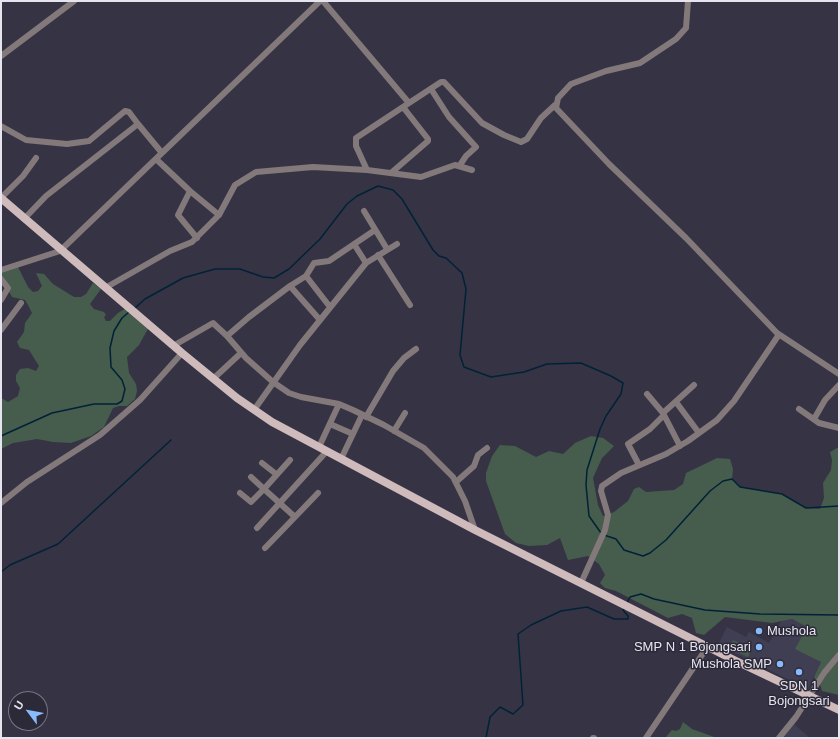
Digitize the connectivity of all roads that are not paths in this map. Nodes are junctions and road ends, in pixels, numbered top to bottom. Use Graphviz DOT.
graph roads {
  1 [pos="74,1"];
  2 [pos="321,1"];
  3 [pos="688,1"];
  4 [pos="1,56"];
  5 [pos="431,89"];
  6 [pos="409,103"];
  7 [pos="555,105"];
  8 [pos="403,107"];
  9 [pos="138,124"];
  10 [pos="1,126"];
  11 [pos="162,153"];
  12 [pos="36,158"];
  13 [pos="156,159"];
  14 [pos="460,165"];
  15 [pos="366,170"];
  16 [pos="472,170"];
  17 [pos="391,173"];
  18 [pos="190,191"];
  19 [pos="1,198"];
  20 [pos="364,211"];
  21 [pos="218,215"];
  22 [pos="24,219"];
  23 [pos="375,230"];
  24 [pos="197,238"];
  25 [pos="354,244"];
  26 [pos="397,244"];
  27 [pos="387,249"];
  28 [pos="60,251"];
  29 [pos="378,255"];
  30 [pos="366,263"];
  31 [pos="1,270"];
  32 [pos="306,276"];
  33 [pos="1,279"];
  34 [pos="290,286"];
  35 [pos="105,288"];
  36 [pos="1,300"];
  37 [pos="21,303"];
  38 [pos="410,305"];
  39 [pos="330,307"];
  40 [pos="320,320"];
  41 [pos="1,330"];
  42 [pos="778,333"];
  43 [pos="227,336"];
  44 [pos="173,346"];
  45 [pos="416,349"];
  46 [pos="241,352"];
  47 [pos="182,353"];
  48 [pos="839,374"];
  49 [pos="213,379"];
  50 [pos="273,382"];
  51 [pos="839,384"];
  52 [pos="694,385"];
  53 [pos="647,394"];
  54 [pos="676,402"];
  55 [pos="339,404"];
  56 [pos="799,409"];
  57 [pos="254,410"];
  58 [pos="405,413"];
  59 [pos="663,414"];
  60 [pos="364,416"];
  61 [pos="814,420"];
  62 [pos="330,424"];
  63 [pos="839,428"];
  64 [pos="394,431"];
  65 [pos="699,433"];
  66 [pos="353,434"];
  67 [pos="680,446"];
  68 [pos="319,447"];
  69 [pos="487,448"];
  70 [pos="327,451"];
  71 [pos="341,459"];
  72 [pos="290,460"];
  73 [pos="262,463"];
  74 [pos="638,465"];
  75 [pos="276,474"];
  76 [pos="251,477"];
  77 [pos="456,482"];
  78 [pos="264,488"];
  79 [pos="240,493"];
  80 [pos="318,494"];
  81 [pos="1,503"];
  82 [pos="281,504"];
  83 [pos="295,517"];
  84 [pos="257,528"];
  85 [pos="475,530"];
  86 [pos="266,548"];
  87 [pos="581,583"];
  88 [pos="708,646"];
  89 [pos="839,655"];
  90 [pos="810,696"];
  91 [pos="839,710"];
  92 [pos="646,738"];
  93 [pos="779,738"];
  1 -- 4 [label="street"];
  2 -- 6 [label="street"];
  2 -- 11 [label="street"];
  3 -- 7 [label="street"];
  5 -- 6 [label="street"];
  5 -- 7 [label="street"];
  5 -- 14 [label="street"];
  6 -- 8 [label="street"];
  7 -- 42 [label="street"];
  8 -- 15 [label="street"];
  8 -- 17 [label="street"];
  9 -- 10 [label="street"];
  9 -- 11 [label="street"];
  9 -- 22 [label="street"];
  11 -- 13 [label="street"];
  12 -- 19 [label="street"];
  13 -- 18 [label="street"];
  13 -- 28 [label="street"];
  14 -- 16 [label="street"];
  14 -- 17 [label="street"];
  15 -- 17 [label="street"];
  15 -- 21 [label="street"];
  18 -- 21 [label="street"];
  18 -- 24 [label="street"];
  19 -- 22 [label="main road"];
  20 -- 23 [label="street"];
  21 -- 24 [label="street"];
  22 -- 28 [label="main road"];
  23 -- 25 [label="street"];
  23 -- 27 [label="street"];
  24 -- 35 [label="street"];
  25 -- 30 [label="street"];
  25 -- 32 [label="street"];
  26 -- 27 [label="street"];
  27 -- 29 [label="street"];
  28 -- 31 [label="street"];
  28 -- 35 [label="main road"];
  29 -- 30 [label="street"];
  29 -- 38 [label="street"];
  30 -- 39 [label="street"];
  32 -- 34 [label="street"];
  32 -- 39 [label="street"];
  33 -- 36 [label="street"];
  34 -- 40 [label="street"];
  34 -- 43 [label="street"];
  35 -- 44 [label="main road"];
  37 -- 41 [label="street"];
  39 -- 40 [label="street"];
  40 -- 50 [label="street"];
  42 -- 48 [label="street"];
  42 -- 65 [label="street"];
  43 -- 44 [label="street"];
  43 -- 46 [label="street"];
  44 -- 47 [label="main road"];
  45 -- 60 [label="street"];
  46 -- 49 [label="street"];
  46 -- 50 [label="street"];
  47 -- 49 [label="main road"];
  47 -- 81 [label="street"];
  49 -- 57 [label="main road"];
  50 -- 55 [label="street"];
  50 -- 57 [label="street"];
  51 -- 61 [label="street"];
  52 -- 54 [label="street"];
  53 -- 59 [label="street"];
  54 -- 59 [label="street"];
  54 -- 65 [label="street"];
  55 -- 60 [label="street"];
  55 -- 62 [label="street"];
  56 -- 61 [label="street"];
  57 -- 68 [label="main road"];
  58 -- 64 [label="street"];
  59 -- 67 [label="street"];
  59 -- 74 [label="street"];
  60 -- 64 [label="street"];
  60 -- 66 [label="street"];
  61 -- 63 [label="street"];
  62 -- 66 [label="street"];
  62 -- 68 [label="street"];
  64 -- 77 [label="street"];
  65 -- 67 [label="street"];
  66 -- 71 [label="street"];
  67 -- 74 [label="street"];
  68 -- 70 [label="main road"];
  69 -- 77 [label="street"];
  70 -- 71 [label="main road"];
  70 -- 82 [label="street"];
  71 -- 85 [label="main road"];
  72 -- 75 [label="street"];
  73 -- 75 [label="street"];
  74 -- 87 [label="street"];
  75 -- 78 [label="street"];
  76 -- 78 [label="street"];
  77 -- 85 [label="street"];
  78 -- 79 [label="street"];
  78 -- 82 [label="street"];
  80 -- 83 [label="street"];
  82 -- 83 [label="street"];
  82 -- 84 [label="street"];
  83 -- 86 [label="street"];
  85 -- 87 [label="main road"];
  87 -- 88 [label="main road"];
  88 -- 90 [label="main road"];
  88 -- 92 [label="street"];
  89 -- 90 [label="street"];
  90 -- 91 [label="main road"];
  90 -- 93 [label="street"];
}
